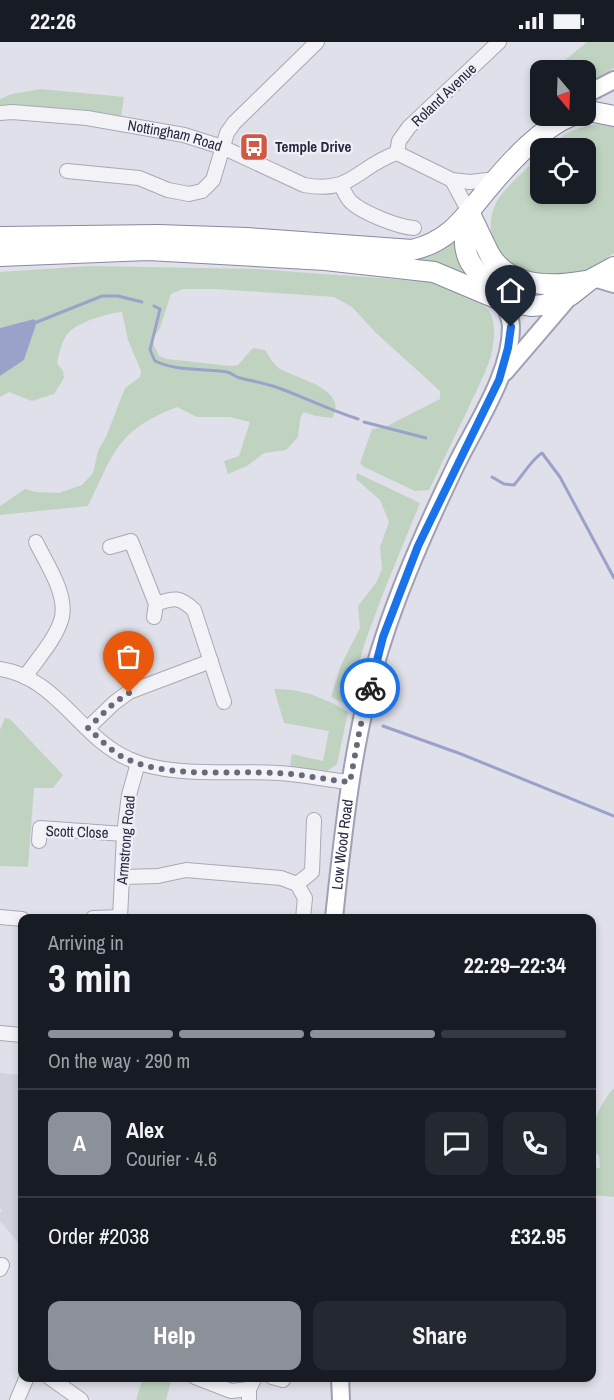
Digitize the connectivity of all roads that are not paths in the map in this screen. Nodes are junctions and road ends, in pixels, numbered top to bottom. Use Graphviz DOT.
graph roads {
  1 [pos="317,42"];
  2 [pos="499,42"];
  3 [pos="614,80"];
  4 [pos="596,89"];
  5 [pos="596,112"];
  6 [pos="0,113"];
  7 [pos="614,116"];
  8 [pos="551,126"];
  9 [pos="222,147"];
  10 [pos="396,153"];
  11 [pos="67,171"];
  12 [pos="496,179"];
  13 [pos="452,180"];
  14 [pos="341,185"];
  15 [pos="483,196"];
  16 [pos="469,212"];
  17 [pos="414,228"];
  18 [pos="0,237"];
  19 [pos="483,238"];
  20 [pos="0,256"];
  21 [pos="614,267"];
  22 [pos="592,279"];
  23 [pos="614,284"];
  24 [pos="571,295"];
  25 [pos="503,301"];
  26 [pos="499,380"];
  27 [pos="36,542"];
  28 [pos="110,547"];
  29 [pos="211,661"];
  30 [pos="0,669"];
  31 [pos="25,677"];
  32 [pos="224,702"];
  33 [pos="88,728"];
  34 [pos="138,763"];
  35 [pos="350,782"];
  36 [pos="314,820"];
  37 [pos="124,834"];
  38 [pos="39,841"];
  39 [pos="123,877"];
  40 [pos="297,884"];
  41 [pos="120,914"];
  42 [pos="303,914"];
  43 [pos="334,914"];
  44 [pos="0,917"];
  45 [pos="18,919"];
  46 [pos="0,1033"];
  47 [pos="18,1035"];
  48 [pos="25,1382"];
  49 [pos="56,1382"];
  50 [pos="208,1382"];
  51 [pos="340,1382"];
  52 [pos="251,1389"];
  53 [pos="17,1400"];
  54 [pos="81,1400"];
  55 [pos="341,1400"];
  1 -- 9 [label="street"];
  2 -- 10 [label="street, Roland Avenue"];
  3 -- 4 [label="main road"];
  5 -- 7 [label="highway"];
  6 -- 9 [label="street, Nottingham Road"];
  8 -- 12 [label="highway"];
  9 -- 11 [label="street"];
  9 -- 14 [label="street, Nottingham Road"];
  10 -- 13 [label="street"];
  10 -- 14 [label="street"];
  12 -- 13 [label="street"];
  12 -- 15 [label="highway"];
  13 -- 16 [label="street"];
  14 -- 17 [label="street"];
  15 -- 16 [label="highway"];
  15 -- 19 [label="highway"];
  16 -- 18 [label="highway"];
  16 -- 19 [label="highway"];
  16 -- 25 [label="highway"];
  19 -- 22 [label="highway"];
  20 -- 25 [label="highway"];
  21 -- 22 [label="highway"];
  22 -- 23 [label="main road"];
  22 -- 24 [label="highway"];
  24 -- 25 [label="highway"];
  24 -- 26 [label="main road"];
  25 -- 26 [label="main road, Low Wood Road"];
  26 -- 35 [label="main road, Low Wood Road"];
  27 -- 31 [label="street"];
  28 -- 29 [label="street"];
  29 -- 32 [label="street"];
  29 -- 33 [label="street"];
  30 -- 31 [label="street"];
  31 -- 33 [label="street"];
  33 -- 34 [label="street"];
  34 -- 35 [label="street"];
  34 -- 37 [label="street, Armstrong Road"];
  35 -- 43 [label="main road, Low Wood Road"];
  36 -- 40 [label="street"];
  37 -- 38 [label="street, Scott Close"];
  37 -- 39 [label="street, Armstrong Road"];
  39 -- 40 [label="street"];
  39 -- 41 [label="street, Armstrong Road"];
  40 -- 42 [label="street"];
  44 -- 45 [label="street"];
  46 -- 47 [label="street"];
  48 -- 53 [label="street"];
  49 -- 54 [label="street"];
  50 -- 52 [label="street"];
  51 -- 55 [label="main road"];
}
